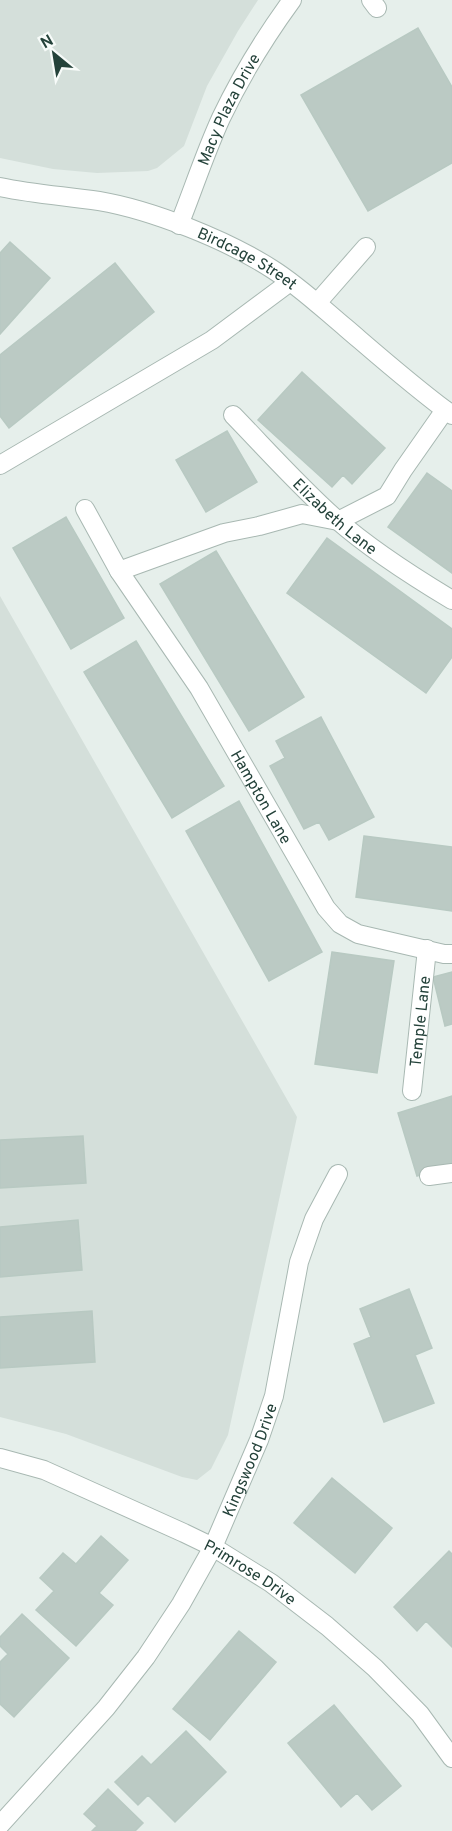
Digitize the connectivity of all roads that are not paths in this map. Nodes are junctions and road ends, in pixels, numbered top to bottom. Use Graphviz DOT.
graph roads {
  1 [pos="292,0"];
  2 [pos="0,187"];
  3 [pos="179,225"];
  4 [pos="366,246"];
  5 [pos="290,282"];
  6 [pos="317,303"];
  7 [pos="448,412"];
  8 [pos="233,415"];
  9 [pos="0,465"];
  10 [pos="85,509"];
  11 [pos="338,520"];
  12 [pos="119,571"];
  13 [pos="452,600"];
  14 [pos="427,949"];
  15 [pos="452,954"];
  16 [pos="412,1092"];
  17 [pos="452,1173"];
  18 [pos="338,1174"];
  19 [pos="429,1176"];
  20 [pos="0,1458"];
  21 [pos="213,1547"];
  22 [pos="452,1758"];
  23 [pos="0,1825"];
  1 -- 3 [label="street, Macy Plaza Drive"];
  2 -- 3 [label="street, Birdcage Street"];
  3 -- 5 [label="street, Birdcage Street"];
  4 -- 6 [label="street"];
  5 -- 6 [label="street, Birdcage Street"];
  5 -- 9 [label="street"];
  6 -- 7 [label="street, Birdcage Street"];
  7 -- 11 [label="street"];
  8 -- 11 [label="street, Elizabeth Lane"];
  10 -- 12 [label="street, Hampton Lane"];
  11 -- 12 [label="street"];
  11 -- 13 [label="street, Elizabeth Lane"];
  12 -- 14 [label="street, Hampton Lane"];
  14 -- 15 [label="street, Hampton Lane"];
  14 -- 16 [label="street, Temple Lane"];
  17 -- 19 [label="street"];
  18 -- 21 [label="street, Kingswood Drive"];
  20 -- 21 [label="street, Primrose Drive"];
  21 -- 22 [label="street, Primrose Drive"];
  21 -- 23 [label="street, Kingswood Drive"];
}
